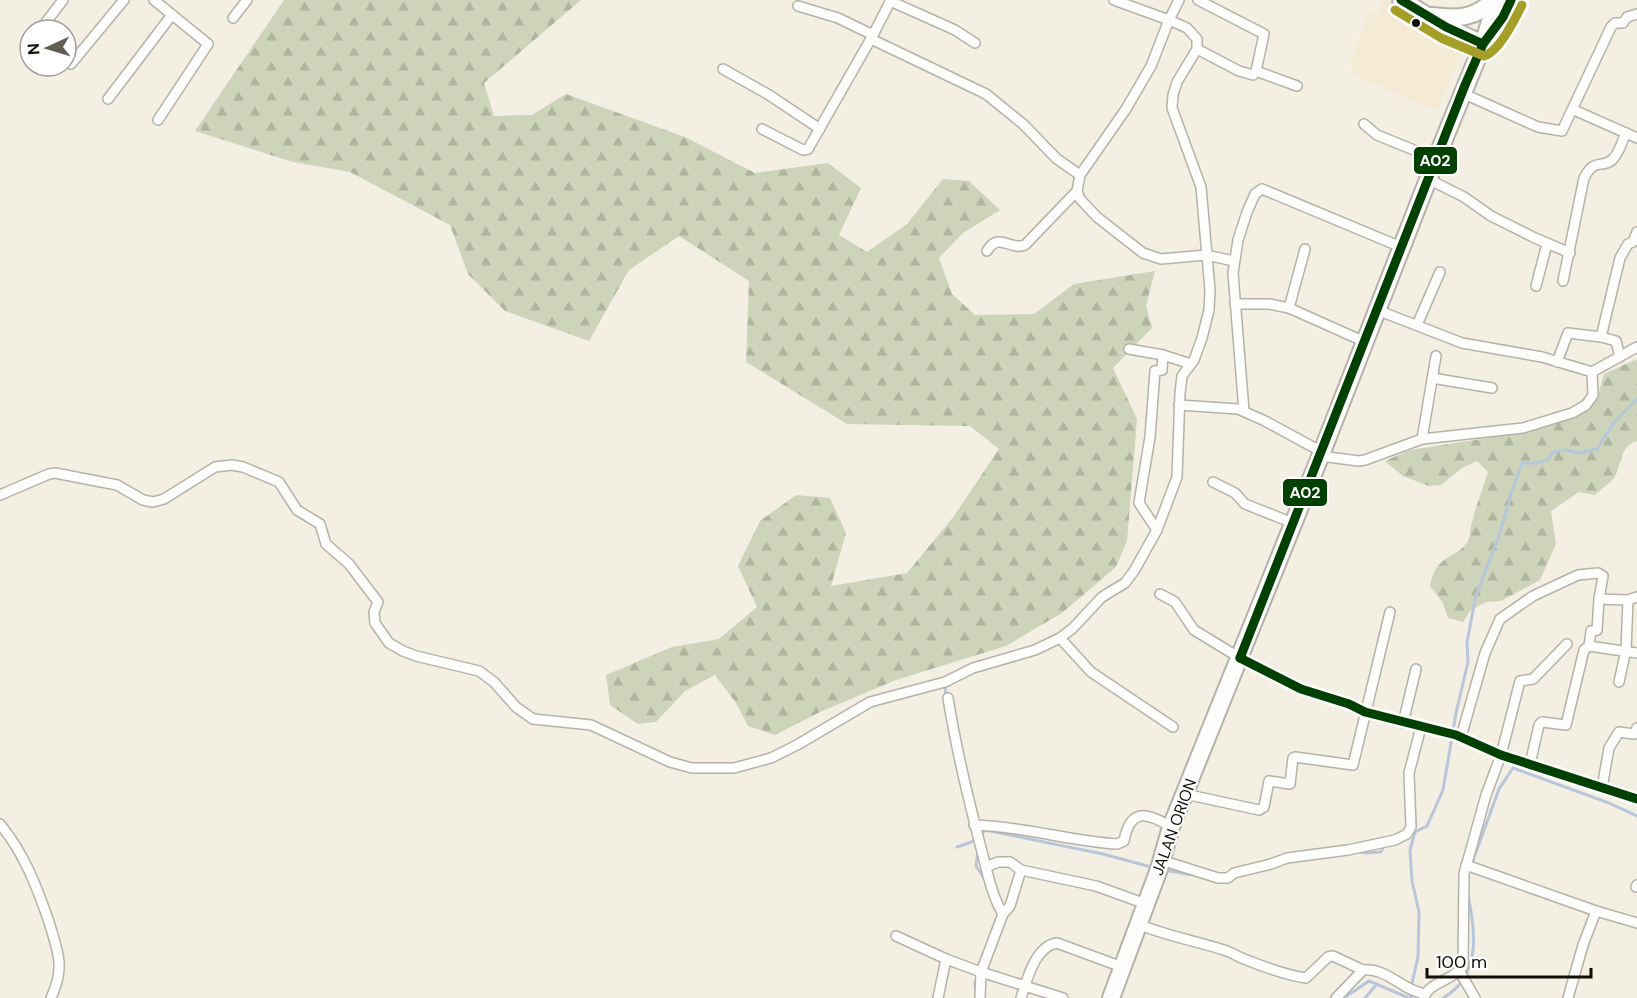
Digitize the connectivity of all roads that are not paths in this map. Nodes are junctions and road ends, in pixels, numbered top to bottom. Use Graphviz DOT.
graph roads {
  1 [pos="63,0"];
  2 [pos="124,0"];
  3 [pos="154,0"];
  4 [pos="1114,0"];
  5 [pos="1179,0"];
  6 [pos="1198,0"];
  7 [pos="1401,0"];
  8 [pos="1492,0"];
  9 [pos="1497,0"];
  10 [pos="1511,0"];
  11 [pos="245,1"];
  12 [pos="891,1"];
  13 [pos="798,6"];
  14 [pos="1637,14"];
  15 [pos="1425,15"];
  16 [pos="171,16"];
  17 [pos="49,18"];
  18 [pos="233,18"];
  19 [pos="1169,20"];
  20 [pos="872,37"];
  21 [pos="975,43"];
  22 [pos="1483,44"];
  23 [pos="1197,50"];
  24 [pos="78,56"];
  25 [pos="723,69"];
  26 [pos="1256,71"];
  27 [pos="1297,86"];
  28 [pos="1462,93"];
  29 [pos="108,99"];
  30 [pos="1574,110"];
  31 [pos="158,120"];
  32 [pos="1364,124"];
  33 [pos="762,129"];
  34 [pos="820,129"];
  35 [pos="1626,133"];
  36 [pos="1637,138"];
  37 [pos="1436,159"];
  38 [pos="1080,175"];
  39 [pos="1428,179"];
  40 [pos="1077,191"];
  41 [pos="1636,239"];
  42 [pos="1547,244"];
  43 [pos="1401,248"];
  44 [pos="1305,249"];
  45 [pos="987,250"];
  46 [pos="1570,253"];
  47 [pos="1206,255"];
  48 [pos="1234,261"];
  49 [pos="1440,272"];
  50 [pos="1563,281"];
  51 [pos="1536,285"];
  52 [pos="1236,304"];
  53 [pos="1288,308"];
  54 [pos="1377,310"];
  55 [pos="1417,325"];
  56 [pos="1601,337"];
  57 [pos="1365,342"];
  58 [pos="1637,347"];
  59 [pos="1129,349"];
  60 [pos="1163,355"];
  61 [pos="1436,356"];
  62 [pos="1620,357"];
  63 [pos="1557,362"];
  64 [pos="1191,364"];
  65 [pos="1592,372"];
  66 [pos="1432,378"];
  67 [pos="1492,388"];
  68 [pos="1179,405"];
  69 [pos="1244,411"];
  70 [pos="1422,439"];
  71 [pos="1321,454"];
  72 [pos="1212,482"];
  73 [pos="0,495"];
  74 [pos="1293,523"];
  75 [pos="1157,530"];
  76 [pos="1160,594"];
  77 [pos="1599,599"];
  78 [pos="1632,599"];
  79 [pos="1390,612"];
  80 [pos="1060,638"];
  81 [pos="1567,645"];
  82 [pos="1588,646"];
  83 [pos="1626,650"];
  84 [pos="1637,653"];
  85 [pos="1240,658"];
  86 [pos="1416,669"];
  87 [pos="1619,682"];
  88 [pos="948,698"];
  89 [pos="1365,712"];
  90 [pos="1403,723"];
  91 [pos="1173,727"];
  92 [pos="1421,727"];
  93 [pos="1637,728"];
  94 [pos="1459,736"];
  95 [pos="1501,755"];
  96 [pos="1530,764"];
  97 [pos="1602,788"];
  98 [pos="1185,794"];
  99 [pos="1637,799"];
  100 [pos="0,824"];
  101 [pos="975,827"];
  102 [pos="1171,827"];
  103 [pos="1160,864"];
  104 [pos="1469,866"];
  105 [pos="986,867"];
  106 [pos="1021,870"];
  107 [pos="1146,904"];
  108 [pos="1596,910"];
  109 [pos="1003,914"];
  110 [pos="1637,922"];
  111 [pos="1137,924"];
  112 [pos="896,936"];
  113 [pos="946,959"];
  114 [pos="1122,967"];
  115 [pos="1363,970"];
  116 [pos="981,972"];
  117 [pos="1462,977"];
  118 [pos="1025,986"];
  119 [pos="1422,995"];
  120 [pos="51,998"];
  121 [pos="938,998"];
  122 [pos="980,998"];
  123 [pos="1021,998"];
  124 [pos="1064,998"];
  125 [pos="1111,998"];
  126 [pos="1336,998"];
  127 [pos="1475,998"];
  128 [pos="1568,998"];
  1 -- 17 [label="street"];
  2 -- 24 [label="street"];
  3 -- 16 [label="street"];
  4 -- 19 [label="street"];
  5 -- 19 [label="street"];
  6 -- 26 [label="street"];
  7 -- 15 [label="highway"];
  8 -- 15 [label="highway"];
  9 -- 22 [label="highway"];
  10 -- 22 [label="highway"];
  11 -- 18 [label="street"];
  12 -- 20 [label="street"];
  12 -- 21 [label="street"];
  13 -- 20 [label="street"];
  14 -- 30 [label="street"];
  15 -- 22 [label="highway"];
  16 -- 29 [label="street"];
  16 -- 31 [label="street"];
  19 -- 23 [label="street"];
  19 -- 38 [label="street"];
  20 -- 34 [label="street"];
  20 -- 38 [label="street"];
  22 -- 28 [label="highway, JALAN ORION"];
  23 -- 26 [label="street"];
  23 -- 47 [label="street"];
  25 -- 34 [label="street"];
  26 -- 27 [label="street"];
  28 -- 30 [label="street"];
  28 -- 37 [label="highway, JALAN ORION"];
  30 -- 35 [label="street"];
  32 -- 37 [label="street"];
  33 -- 34 [label="street"];
  35 -- 36 [label="street"];
  35 -- 46 [label="street"];
  37 -- 39 [label="highway, JALAN ORION"];
  38 -- 40 [label="street"];
  39 -- 42 [label="street"];
  39 -- 43 [label="highway, JALAN ORION"];
  40 -- 45 [label="street"];
  40 -- 47 [label="street"];
  41 -- 56 [label="street"];
  42 -- 46 [label="street"];
  42 -- 51 [label="street"];
  43 -- 48 [label="street"];
  43 -- 54 [label="highway, JALAN ORION"];
  44 -- 53 [label="street"];
  46 -- 50 [label="street"];
  47 -- 48 [label="street"];
  47 -- 64 [label="street"];
  48 -- 52 [label="street"];
  49 -- 55 [label="street"];
  52 -- 53 [label="street"];
  52 -- 69 [label="street"];
  53 -- 57 [label="street"];
  54 -- 55 [label="street"];
  54 -- 57 [label="highway, JALAN ORION"];
  55 -- 63 [label="street"];
  56 -- 62 [label="street"];
  56 -- 63 [label="street"];
  57 -- 71 [label="highway, JALAN ORION"];
  58 -- 62 [label="street"];
  59 -- 60 [label="street"];
  60 -- 64 [label="street"];
  60 -- 75 [label="street"];
  61 -- 66 [label="street"];
  62 -- 65 [label="street"];
  63 -- 65 [label="street"];
  64 -- 68 [label="street"];
  65 -- 70 [label="street"];
  66 -- 67 [label="street"];
  66 -- 70 [label="street"];
  68 -- 69 [label="street"];
  68 -- 75 [label="street"];
  69 -- 71 [label="street"];
  70 -- 71 [label="street"];
  71 -- 74 [label="highway, JALAN ORION"];
  72 -- 74 [label="street"];
  73 -- 80 [label="street"];
  74 -- 85 [label="highway, JALAN ORION"];
  75 -- 80 [label="street"];
  76 -- 85 [label="street"];
  77 -- 78 [label="street"];
  77 -- 82 [label="street"];
  77 -- 94 [label="street"];
  78 -- 83 [label="street"];
  79 -- 89 [label="street"];
  80 -- 91 [label="street"];
  81 -- 95 [label="street"];
  82 -- 83 [label="street"];
  82 -- 96 [label="street"];
  83 -- 84 [label="street"];
  83 -- 87 [label="street"];
  85 -- 89 [label="street"];
  85 -- 98 [label="highway, JALAN ORION"];
  86 -- 90 [label="street"];
  88 -- 101 [label="street"];
  89 -- 90 [label="street"];
  89 -- 98 [label="street"];
  90 -- 92 [label="street"];
  92 -- 94 [label="street"];
  92 -- 103 [label="street"];
  93 -- 97 [label="street"];
  94 -- 95 [label="street"];
  95 -- 96 [label="street"];
  95 -- 104 [label="street"];
  96 -- 97 [label="street"];
  97 -- 99 [label="street"];
  98 -- 102 [label="highway, JALAN ORION"];
  100 -- 120 [label="street"];
  101 -- 102 [label="street"];
  101 -- 105 [label="street"];
  102 -- 103 [label="highway, JALAN ORION"];
  103 -- 107 [label="highway, JALAN ORION"];
  104 -- 108 [label="street"];
  104 -- 117 [label="street"];
  105 -- 106 [label="street"];
  105 -- 109 [label="street"];
  106 -- 107 [label="street"];
  106 -- 109 [label="street"];
  107 -- 111 [label="highway, JALAN ORION"];
  108 -- 110 [label="street"];
  108 -- 128 [label="street"];
  109 -- 116 [label="street"];
  111 -- 114 [label="highway, JALAN ORION"];
  111 -- 115 [label="street"];
  112 -- 113 [label="street"];
  113 -- 116 [label="street"];
  113 -- 121 [label="street"];
  114 -- 118 [label="street"];
  114 -- 125 [label="highway, JALAN ORION"];
  115 -- 119 [label="street"];
  115 -- 126 [label="street"];
  116 -- 118 [label="street"];
  116 -- 122 [label="street"];
  117 -- 119 [label="street"];
  117 -- 127 [label="street"];
  118 -- 123 [label="street"];
  118 -- 124 [label="street"];
}
